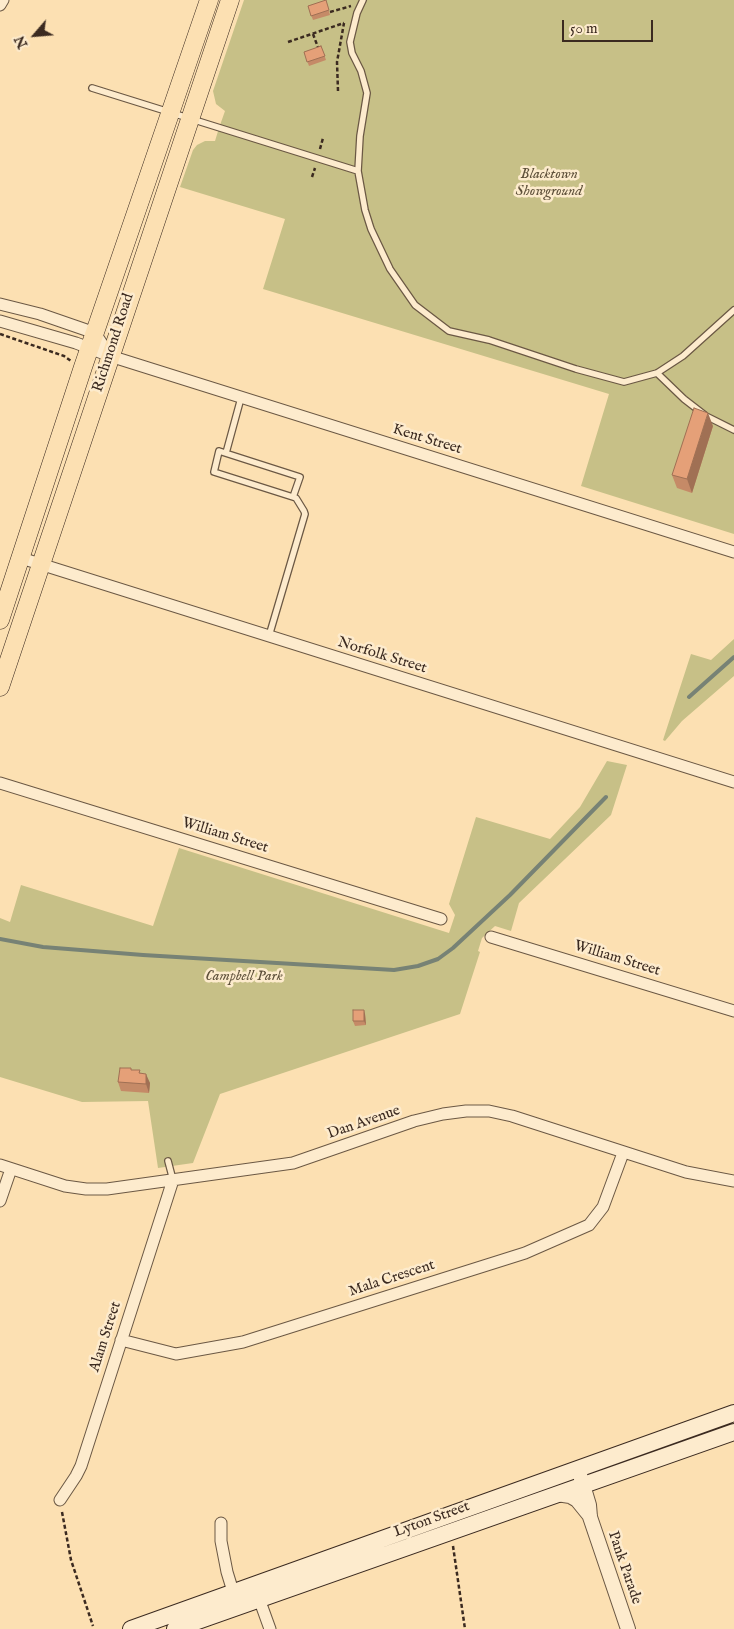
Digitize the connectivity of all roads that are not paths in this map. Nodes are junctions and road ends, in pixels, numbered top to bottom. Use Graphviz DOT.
graph roads {
  1 [pos="2,0"];
  2 [pos="208,0"];
  3 [pos="230,0"];
  4 [pos="363,0"];
  5 [pos="0,4"];
  6 [pos="92,88"];
  7 [pos="170,113"];
  8 [pos="190,119"];
  9 [pos="358,171"];
  10 [pos="0,304"];
  11 [pos="734,310"];
  12 [pos="0,321"];
  13 [pos="92,341"];
  14 [pos="110,356"];
  15 [pos="657,372"];
  16 [pos="241,398"];
  17 [pos="734,430"];
  18 [pos="226,453"];
  19 [pos="293,497"];
  20 [pos="734,552"];
  21 [pos="21,558"];
  22 [pos="40,564"];
  23 [pos="0,620"];
  24 [pos="269,636"];
  25 [pos="0,687"];
  26 [pos="734,782"];
  27 [pos="0,783"];
  28 [pos="441,919"];
  29 [pos="491,937"];
  30 [pos="734,1011"];
  31 [pos="623,1153"];
  32 [pos="168,1161"];
  33 [pos="6,1167"];
  34 [pos="173,1180"];
  35 [pos="734,1181"];
  36 [pos="0,1201"];
  37 [pos="121,1340"];
  38 [pos="734,1413"];
  39 [pos="734,1432"];
  40 [pos="578,1468"];
  41 [pos="583,1485"];
  42 [pos="557,1494"];
  43 [pos="60,1500"];
  44 [pos="590,1517"];
  45 [pos="221,1523"];
  46 [pos="257,1592"];
  47 [pos="235,1600"];
  48 [pos="130,1629"];
  49 [pos="175,1629"];
  50 [pos="270,1629"];
  51 [pos="628,1629"];
  1 -- 5 [label="street"];
  2 -- 7 [label="main road, Richmond Road"];
  3 -- 8 [label="main road, Richmond Road"];
  4 -- 9 [label="lane"];
  6 -- 7 [label="lane"];
  7 -- 8 [label="lane"];
  7 -- 13 [label="main road, Richmond Road"];
  8 -- 9 [label="lane"];
  8 -- 14 [label="main road, Richmond Road"];
  9 -- 15 [label="lane"];
  10 -- 13 [label="street"];
  11 -- 15 [label="lane"];
  12 -- 13 [label="street"];
  13 -- 14 [label="street, Kent Street"];
  13 -- 14 [label="street"];
  13 -- 21 [label="main road, Richmond Road"];
  14 -- 16 [label="street, Kent Street"];
  14 -- 22 [label="main road, Richmond Road"];
  15 -- 17 [label="lane"];
  16 -- 18 [label="lane"];
  16 -- 20 [label="street, Kent Street"];
  18 -- 19 [label="lane"];
  18 -- 19 [label="lane"];
  19 -- 24 [label="lane"];
  21 -- 22 [label="street, Norfolk Street"];
  21 -- 23 [label="main road, Richmond Road"];
  22 -- 24 [label="street, Norfolk Street"];
  22 -- 25 [label="main road, Richmond Road"];
  24 -- 26 [label="street, Norfolk Street"];
  27 -- 28 [label="street, William Street"];
  29 -- 30 [label="street, William Street"];
  31 -- 34 [label="street, Dan Avenue"];
  31 -- 35 [label="street, Dan Avenue"];
  31 -- 37 [label="street, Mala Crescent"];
  32 -- 34 [label="lane"];
  33 -- 34 [label="street, Dan Avenue"];
  33 -- 36 [label="street"];
  34 -- 37 [label="street, Alam Street"];
  37 -- 43 [label="street, Alam Street"];
  38 -- 40 [label="main road, Lyton Street"];
  39 -- 41 [label="main road, Lyton Street"];
  40 -- 41 [label="street, Pank Parade"];
  40 -- 46 [label="main road, Lyton Street"];
  41 -- 42 [label="main road, Lyton Street"];
  41 -- 44 [label="street, Pank Parade"];
  42 -- 44 [label="street, Pank Parade"];
  42 -- 46 [label="main road, Lyton Street"];
  44 -- 51 [label="street, Pank Parade"];
  45 -- 47 [label="street"];
  46 -- 47 [label="main road, Lyton Street"];
  46 -- 50 [label="street"];
  47 -- 48 [label="main road, Lyton Street"];
  47 -- 49 [label="main road, Lyton Street"];
}
